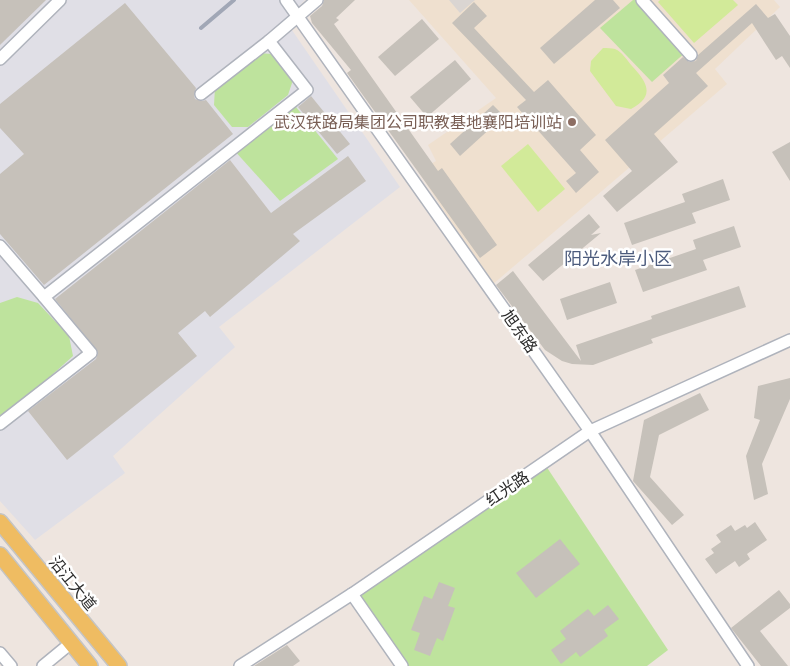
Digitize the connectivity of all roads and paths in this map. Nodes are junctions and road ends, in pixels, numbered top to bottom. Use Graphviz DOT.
graph roads {
  1 [pos="60,0"];
  2 [pos="286,0"];
  3 [pos="317,0"];
  4 [pos="642,0"];
  5 [pos="299,17"];
  6 [pos="269,41"];
  7 [pos="691,55"];
  8 [pos="0,59"];
  9 [pos="201,94"];
  10 [pos="0,246"];
  11 [pos="44,297"];
  12 [pos="790,340"];
  13 [pos="0,424"];
  14 [pos="590,431"];
  15 [pos="0,522"];
  16 [pos="0,555"];
  17 [pos="352,594"];
  18 [pos="71,643"];
  19 [pos="0,653"];
  20 [pos="11,666"];
  21 [pos="44,666"];
  22 [pos="90,666"];
  23 [pos="118,666"];
  24 [pos="240,666"];
  25 [pos="402,666"];
  26 [pos="748,666"];
  1 -- 8 [label="street"];
  2 -- 5 [label="street, 旭东路"];
  3 -- 5 [label="street"];
  4 -- 7 [label="street"];
  5 -- 6 [label="street"];
  5 -- 14 [label="street, 旭东路"];
  6 -- 9 [label="street"];
  6 -- 11 [label="street"];
  10 -- 11 [label="street"];
  11 -- 13 [label="street"];
  12 -- 14 [label="street, 红光路"];
  14 -- 17 [label="street, 红光路"];
  14 -- 26 [label="street, 旭东路"];
  15 -- 23 [label="main road, 沿江大道"];
  16 -- 18 [label="main road"];
  17 -- 24 [label="street, 红光路"];
  17 -- 25 [label="street"];
  18 -- 21 [label="street"];
  18 -- 22 [label="main road"];
  19 -- 20 [label="street"];
}
